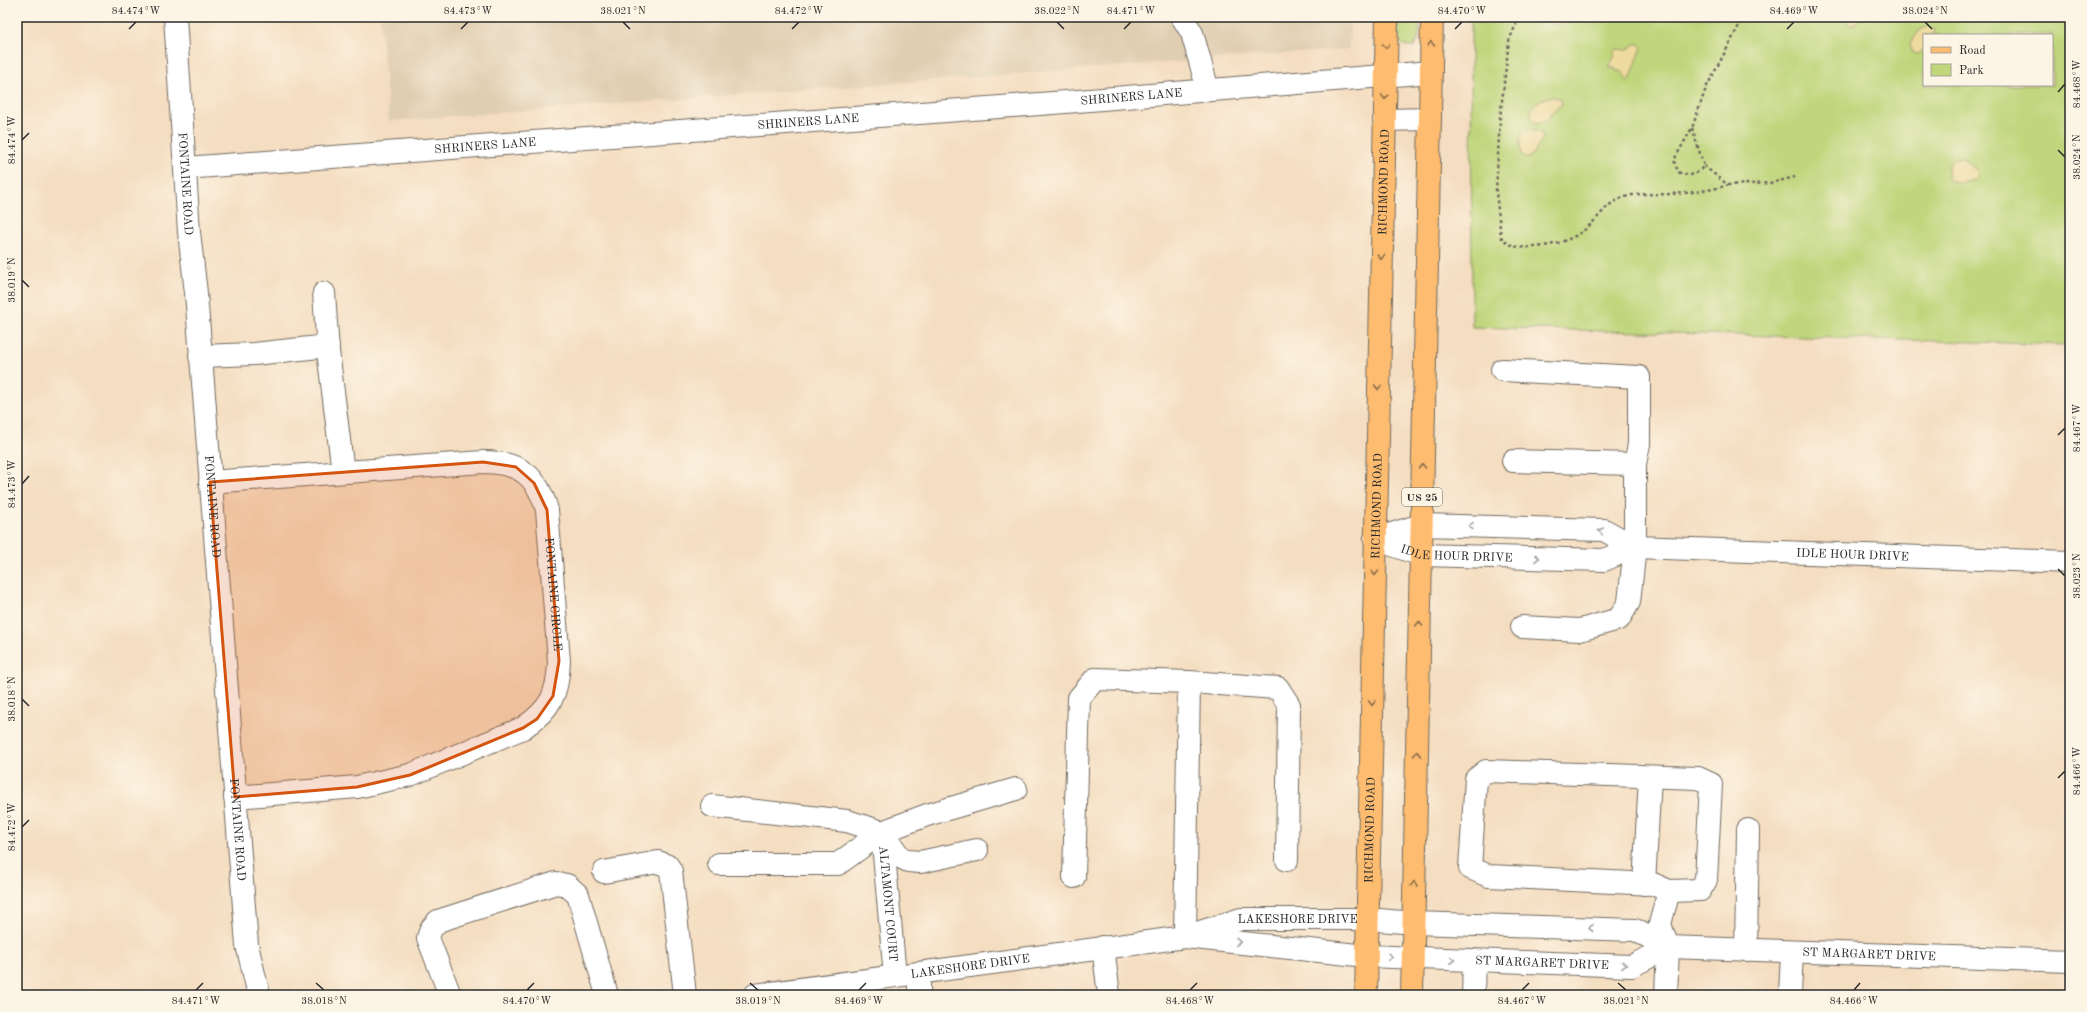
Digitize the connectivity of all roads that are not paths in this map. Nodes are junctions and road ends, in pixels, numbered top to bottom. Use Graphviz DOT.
graph roads {
  1 [pos="175,17"];
  2 [pos="1182,17"];
  3 [pos="1387,17"];
  4 [pos="1432,17"];
  5 [pos="1431,72"];
  6 [pos="1386,75"];
  7 [pos="1208,90"];
  8 [pos="1430,119"];
  9 [pos="1384,120"];
  10 [pos="185,168"];
  11 [pos="324,293"];
  12 [pos="328,346"];
  13 [pos="200,356"];
  14 [pos="1502,370"];
  15 [pos="1513,461"];
  16 [pos="1635,464"];
  17 [pos="344,472"];
  18 [pos="210,482"];
  19 [pos="1421,524"];
  20 [pos="1375,539"];
  21 [pos="1636,547"];
  22 [pos="1421,555"];
  23 [pos="2070,562"];
  24 [pos="1522,627"];
  25 [pos="1189,682"];
  26 [pos="1650,777"];
  27 [pos="1016,789"];
  28 [pos="235,797"];
  29 [pos="712,806"];
  30 [pos="1748,830"];
  31 [pos="882,832"];
  32 [pos="977,850"];
  33 [pos="1287,860"];
  34 [pos="719,864"];
  35 [pos="604,872"];
  36 [pos="1074,877"];
  37 [pos="1644,884"];
  38 [pos="1669,890"];
  39 [pos="1368,919"];
  40 [pos="1414,923"];
  41 [pos="1185,937"];
  42 [pos="1103,947"];
  43 [pos="1668,947"];
  44 [pos="1746,950"];
  45 [pos="1792,952"];
  46 [pos="1367,956"];
  47 [pos="1413,959"];
  48 [pos="1474,961"];
  49 [pos="2070,961"];
  50 [pos="919,973"];
  51 [pos="895,976"];
  52 [pos="259,995"];
  53 [pos="450,995"];
  54 [pos="607,995"];
  55 [pos="685,995"];
  56 [pos="755,995"];
  57 [pos="919,995"];
  58 [pos="1109,995"];
  59 [pos="1366,995"];
  60 [pos="1412,995"];
  61 [pos="1473,995"];
  62 [pos="1666,995"];
  63 [pos="1790,995"];
  1 -- 10 [label="street, FONTAINE ROAD"];
  2 -- 7 [label="street"];
  3 -- 6 [label="main road, RICHMOND ROAD, one-way"];
  5 -- 4 [label="main road, US 25, one-way"];
  5 -- 6 [label="street, SHRINERS LANE"];
  5 -- 8 [label="main road, US 25"];
  6 -- 7 [label="street, SHRINERS LANE"];
  6 -- 9 [label="main road, RICHMOND ROAD, one-way"];
  7 -- 10 [label="street, SHRINERS LANE"];
  8 -- 9 [label="street"];
  19 -- 8 [label="main road, US 25, one-way"];
  9 -- 20 [label="main road, RICHMOND ROAD, one-way"];
  10 -- 13 [label="street, FONTAINE ROAD"];
  11 -- 12 [label="street"];
  12 -- 13 [label="street"];
  12 -- 17 [label="street"];
  13 -- 18 [label="street, FONTAINE ROAD"];
  14 -- 16 [label="street"];
  15 -- 16 [label="street"];
  16 -- 21 [label="street"];
  17 -- 18 [label="street, FONTAINE CIRCLE"];
  17 -- 28 [label="street, FONTAINE CIRCLE"];
  18 -- 28 [label="street, FONTAINE ROAD"];
  19 -- 20 [label="street, IDLE HOUR DRIVE"];
  21 -- 19 [label="street, IDLE HOUR DRIVE, one-way"];
  19 -- 22 [label="main road, US 25"];
  20 -- 22 [label="street, IDLE HOUR DRIVE"];
  20 -- 39 [label="main road, RICHMOND ROAD, one-way"];
  22 -- 21 [label="street, IDLE HOUR DRIVE, one-way"];
  21 -- 23 [label="street, IDLE HOUR DRIVE"];
  21 -- 24 [label="street"];
  40 -- 22 [label="main road, US 25, one-way"];
  25 -- 33 [label="street"];
  25 -- 36 [label="street"];
  25 -- 41 [label="street"];
  26 -- 37 [label="street"];
  26 -- 37 [label="street"];
  26 -- 38 [label="street"];
  27 -- 31 [label="street"];
  28 -- 52 [label="street, FONTAINE ROAD"];
  29 -- 31 [label="street"];
  30 -- 44 [label="street"];
  31 -- 32 [label="street"];
  31 -- 34 [label="street"];
  31 -- 51 [label="street, ALTAMONT COURT"];
  35 -- 55 [label="street"];
  37 -- 38 [label="street"];
  38 -- 43 [label="street"];
  39 -- 40 [label="street, LAKESHORE DRIVE"];
  39 -- 41 [label="street, LAKESHORE DRIVE"];
  39 -- 46 [label="main road, RICHMOND ROAD"];
  43 -- 40 [label="street, ST MARGARET DRIVE, one-way"];
  40 -- 47 [label="main road, US 25"];
  41 -- 42 [label="street, LAKESHORE DRIVE"];
  41 -- 46 [label="street, LAKESHORE DRIVE, one-way"];
  42 -- 50 [label="street, LAKESHORE DRIVE"];
  42 -- 58 [label="street"];
  43 -- 44 [label="street, ST MARGARET DRIVE"];
  48 -- 43 [label="street, ST MARGARET DRIVE, one-way"];
  43 -- 62 [label="street"];
  44 -- 45 [label="street, ST MARGARET DRIVE"];
  45 -- 49 [label="street, ST MARGARET DRIVE"];
  45 -- 63 [label="street"];
  46 -- 47 [label="street, LAKESHORE DRIVE, one-way"];
  46 -- 59 [label="main road, RICHMOND ROAD"];
  47 -- 48 [label="street, ST MARGARET DRIVE, one-way"];
  47 -- 60 [label="main road, US 25"];
  48 -- 61 [label="street"];
  50 -- 51 [label="street, LAKESHORE DRIVE"];
  50 -- 57 [label="street"];
  51 -- 56 [label="street, LAKESHORE DRIVE"];
  53 -- 54 [label="street"];
}
